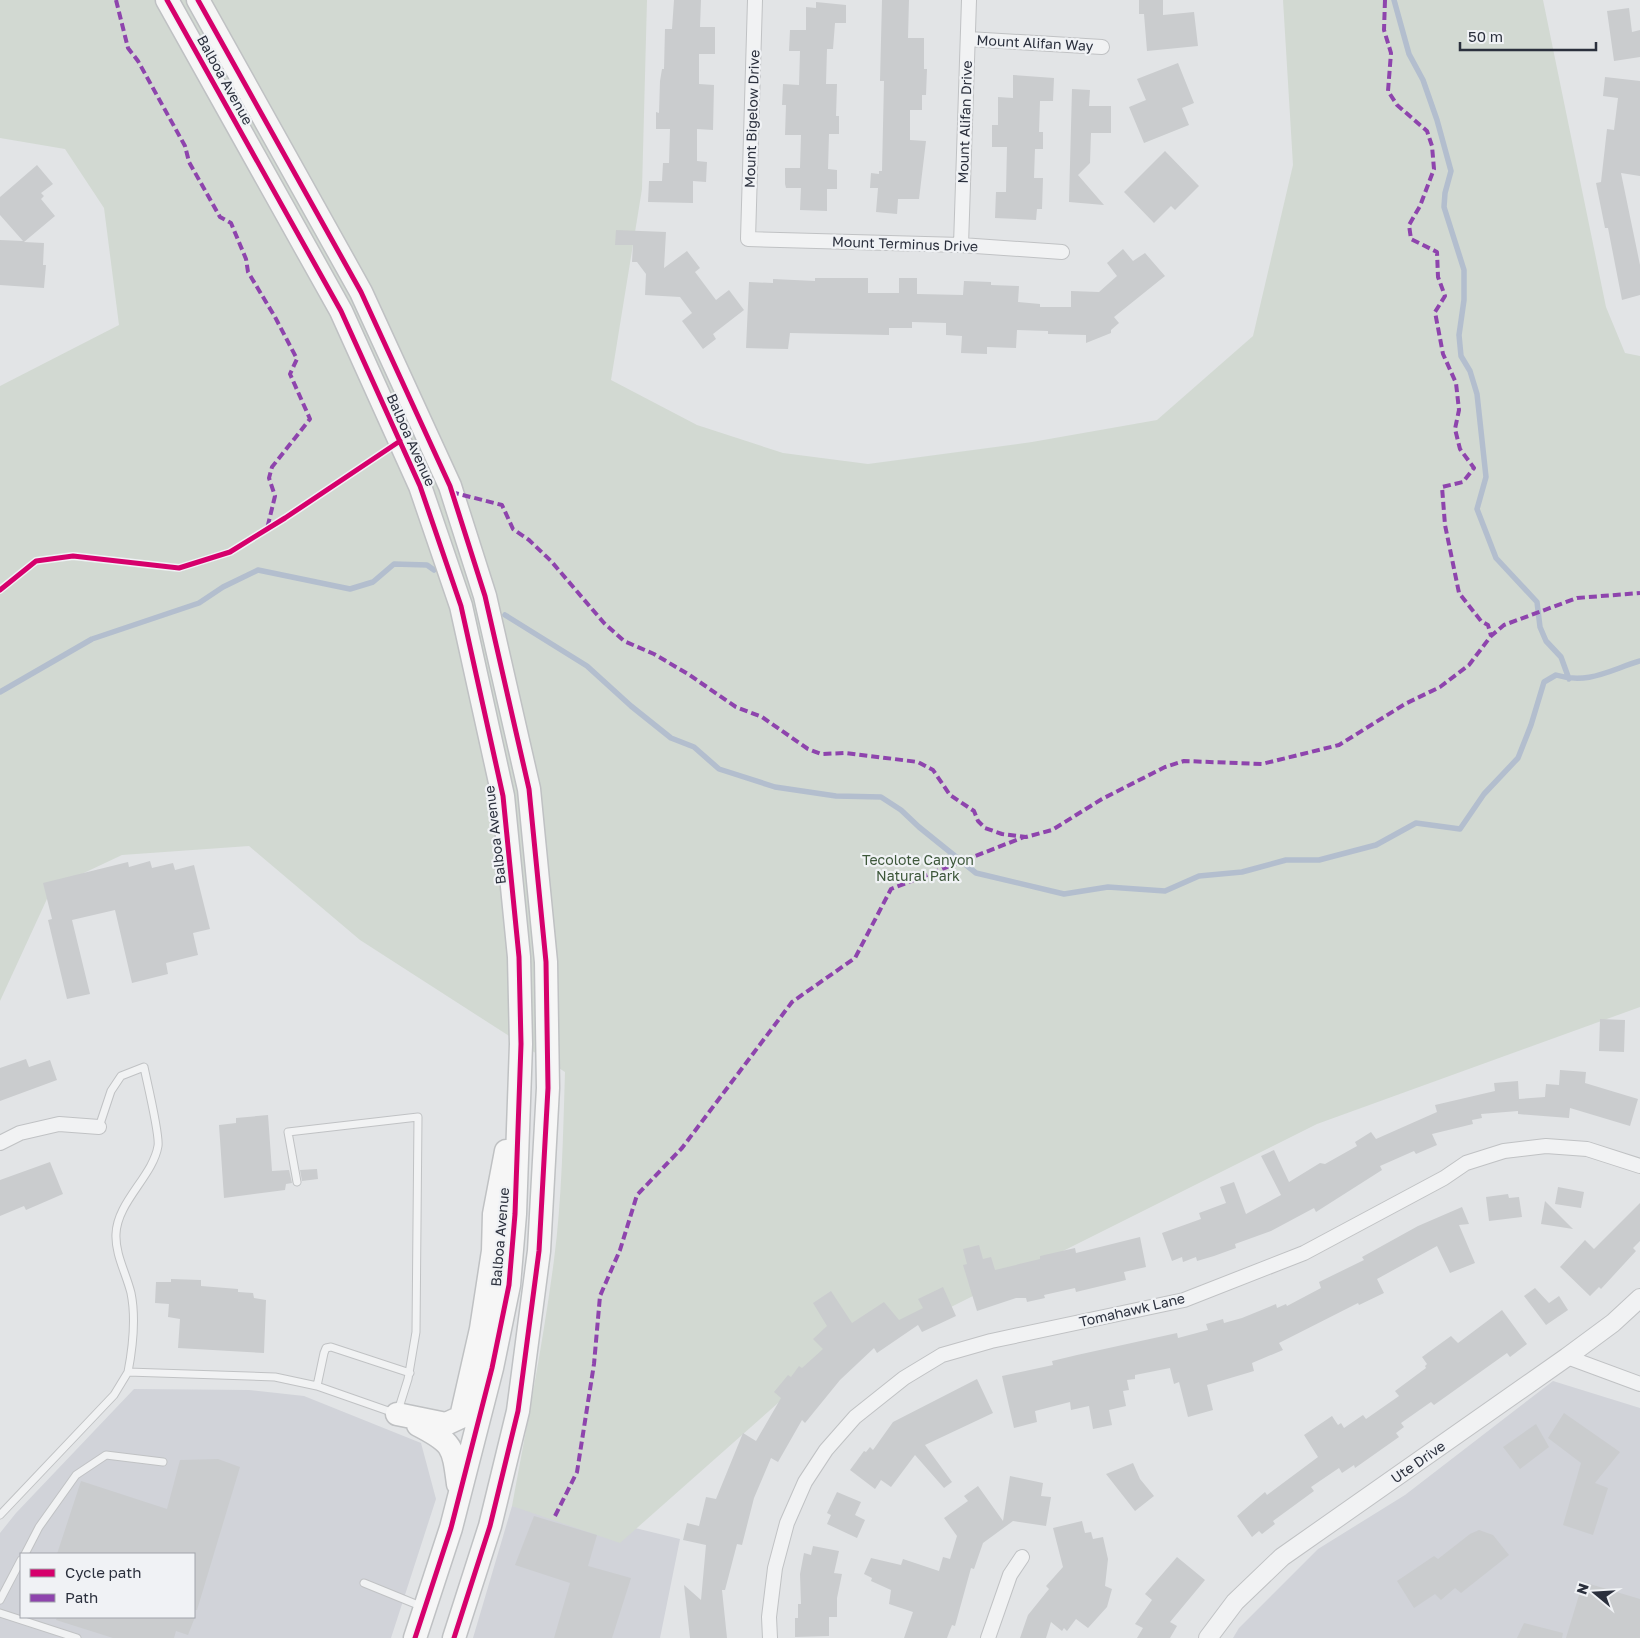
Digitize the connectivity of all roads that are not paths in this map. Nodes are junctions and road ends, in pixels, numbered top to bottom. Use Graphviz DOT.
graph roads {
  1 [pos="167,0"];
  2 [pos="198,0"];
  3 [pos="755,0"];
  4 [pos="969,0"];
  5 [pos="968,39"];
  6 [pos="1102,47"];
  7 [pos="748,239"];
  8 [pos="961,245"];
  9 [pos="1062,252"];
  10 [pos="521,1071"];
  11 [pos="99,1127"];
  12 [pos="0,1143"];
  13 [pos="1640,1166"];
  14 [pos="297,1182"];
  15 [pos="1640,1298"];
  16 [pos="1567,1357"];
  17 [pos="128,1372"];
  18 [pos="410,1373"];
  19 [pos="1640,1384"];
  20 [pos="317,1386"];
  21 [pos="397,1414"];
  22 [pos="163,1462"];
  23 [pos="459,1492"];
  24 [pos="0,1515"];
  25 [pos="26,1553"];
  26 [pos="1022,1557"];
  27 [pos="20,1562"];
  28 [pos="364,1583"];
  29 [pos="0,1600"];
  30 [pos="425,1608"];
  31 [pos="0,1613"];
  32 [pos="77,1638"];
  33 [pos="415,1638"];
  34 [pos="454,1638"];
  35 [pos="770,1638"];
  36 [pos="988,1638"];
  37 [pos="1208,1638"];
  1 -- 10 [label="main road, Balboa Avenue"];
  2 -- 34 [label="main road, Balboa Avenue"];
  3 -- 7 [label="street, Mount Bigelow Drive"];
  4 -- 5 [label="street, Mount Alifan Drive"];
  5 -- 6 [label="street, Mount Alifan Way"];
  5 -- 8 [label="street, Mount Alifan Drive"];
  7 -- 8 [label="street, Mount Terminus Drive"];
  8 -- 9 [label="street, Mount Terminus Drive"];
  10 -- 21 [label="main road"];
  10 -- 23 [label="main road, Balboa Avenue"];
  11 -- 12 [label="street"];
  11 -- 17 [label="lane"];
  13 -- 35 [label="street, Tomahawk Lane"];
  14 -- 18 [label="lane"];
  15 -- 16 [label="street, Ute Drive"];
  16 -- 19 [label="street"];
  16 -- 37 [label="street, Ute Drive"];
  17 -- 20 [label="lane"];
  17 -- 24 [label="lane"];
  18 -- 20 [label="lane"];
  18 -- 21 [label="lane"];
  20 -- 21 [label="lane"];
  21 -- 23 [label="main road"];
  22 -- 25 [label="lane"];
  23 -- 30 [label="main road, Balboa Avenue"];
  26 -- 36 [label="street"];
  27 -- 29 [label="lane"];
  28 -- 30 [label="lane"];
  30 -- 33 [label="main road, Balboa Avenue"];
  31 -- 32 [label="lane"];
}
